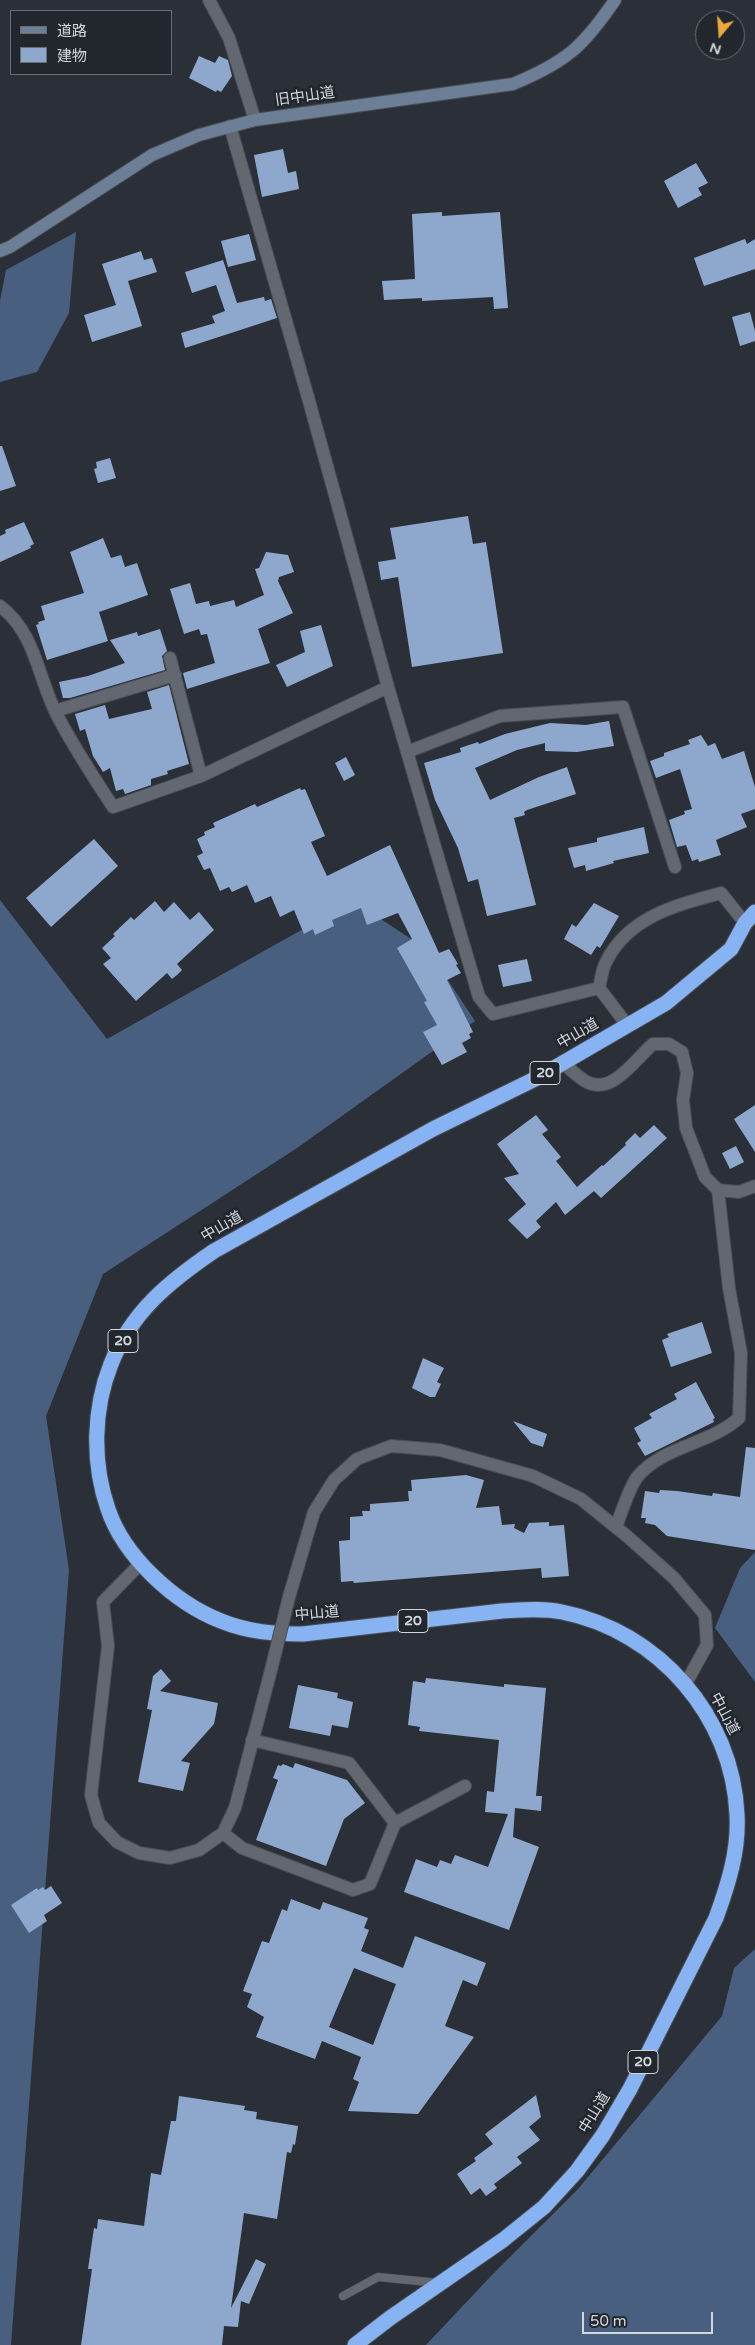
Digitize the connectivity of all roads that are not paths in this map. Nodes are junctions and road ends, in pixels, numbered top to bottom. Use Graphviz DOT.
graph roads {
  1 [pos="209,0"];
  2 [pos="615,0"];
  3 [pos="255,120"];
  4 [pos="230,126"];
  5 [pos="0,252"];
  6 [pos="0,606"];
  7 [pos="170,658"];
  8 [pos="175,675"];
  9 [pos="388,687"];
  10 [pos="55,711"];
  11 [pos="406,752"];
  12 [pos="201,776"];
  13 [pos="674,867"];
  14 [pos="750,917"];
  15 [pos="599,988"];
  16 [pos="628,1026"];
  17 [pos="563,1063"];
  18 [pos="755,1186"];
  19 [pos="718,1190"];
  20 [pos="616,1527"];
  21 [pos="141,1563"];
  22 [pos="686,1684"];
  23 [pos="252,1740"];
  24 [pos="465,1786"];
  25 [pos="395,1823"];
  26 [pos="223,1833"];
  27 [pos="441,2283"];
  28 [pos="343,2296"];
  29 [pos="355,2345"];
  1 -- 3 [label="street"];
  2 -- 3 [label="street, 旧中山道"];
  3 -- 4 [label="street, 旧中山道"];
  4 -- 5 [label="street, 旧中山道"];
  4 -- 9 [label="street"];
  6 -- 10 [label="street"];
  7 -- 8 [label="street"];
  8 -- 10 [label="street"];
  8 -- 12 [label="street"];
  9 -- 11 [label="street"];
  9 -- 12 [label="street"];
  10 -- 12 [label="street"];
  11 -- 13 [label="street"];
  11 -- 15 [label="street"];
  14 -- 15 [label="street"];
  14 -- 16 [label="highway, 中山道 / 20"];
  15 -- 16 [label="street"];
  16 -- 17 [label="highway, 中山道 / 20"];
  17 -- 19 [label="street"];
  17 -- 21 [label="highway, 中山道 / 20"];
  18 -- 19 [label="street"];
  19 -- 20 [label="street"];
  20 -- 22 [label="street"];
  20 -- 23 [label="street, bridge"];
  21 -- 22 [label="highway, 中山道 / 20"];
  21 -- 26 [label="street"];
  22 -- 27 [label="highway, 中山道 / 20"];
  23 -- 25 [label="street"];
  23 -- 26 [label="street"];
  24 -- 25 [label="street"];
  25 -- 26 [label="street"];
  27 -- 28 [label="lane"];
  27 -- 29 [label="highway, 中山道 / 20"];
}
